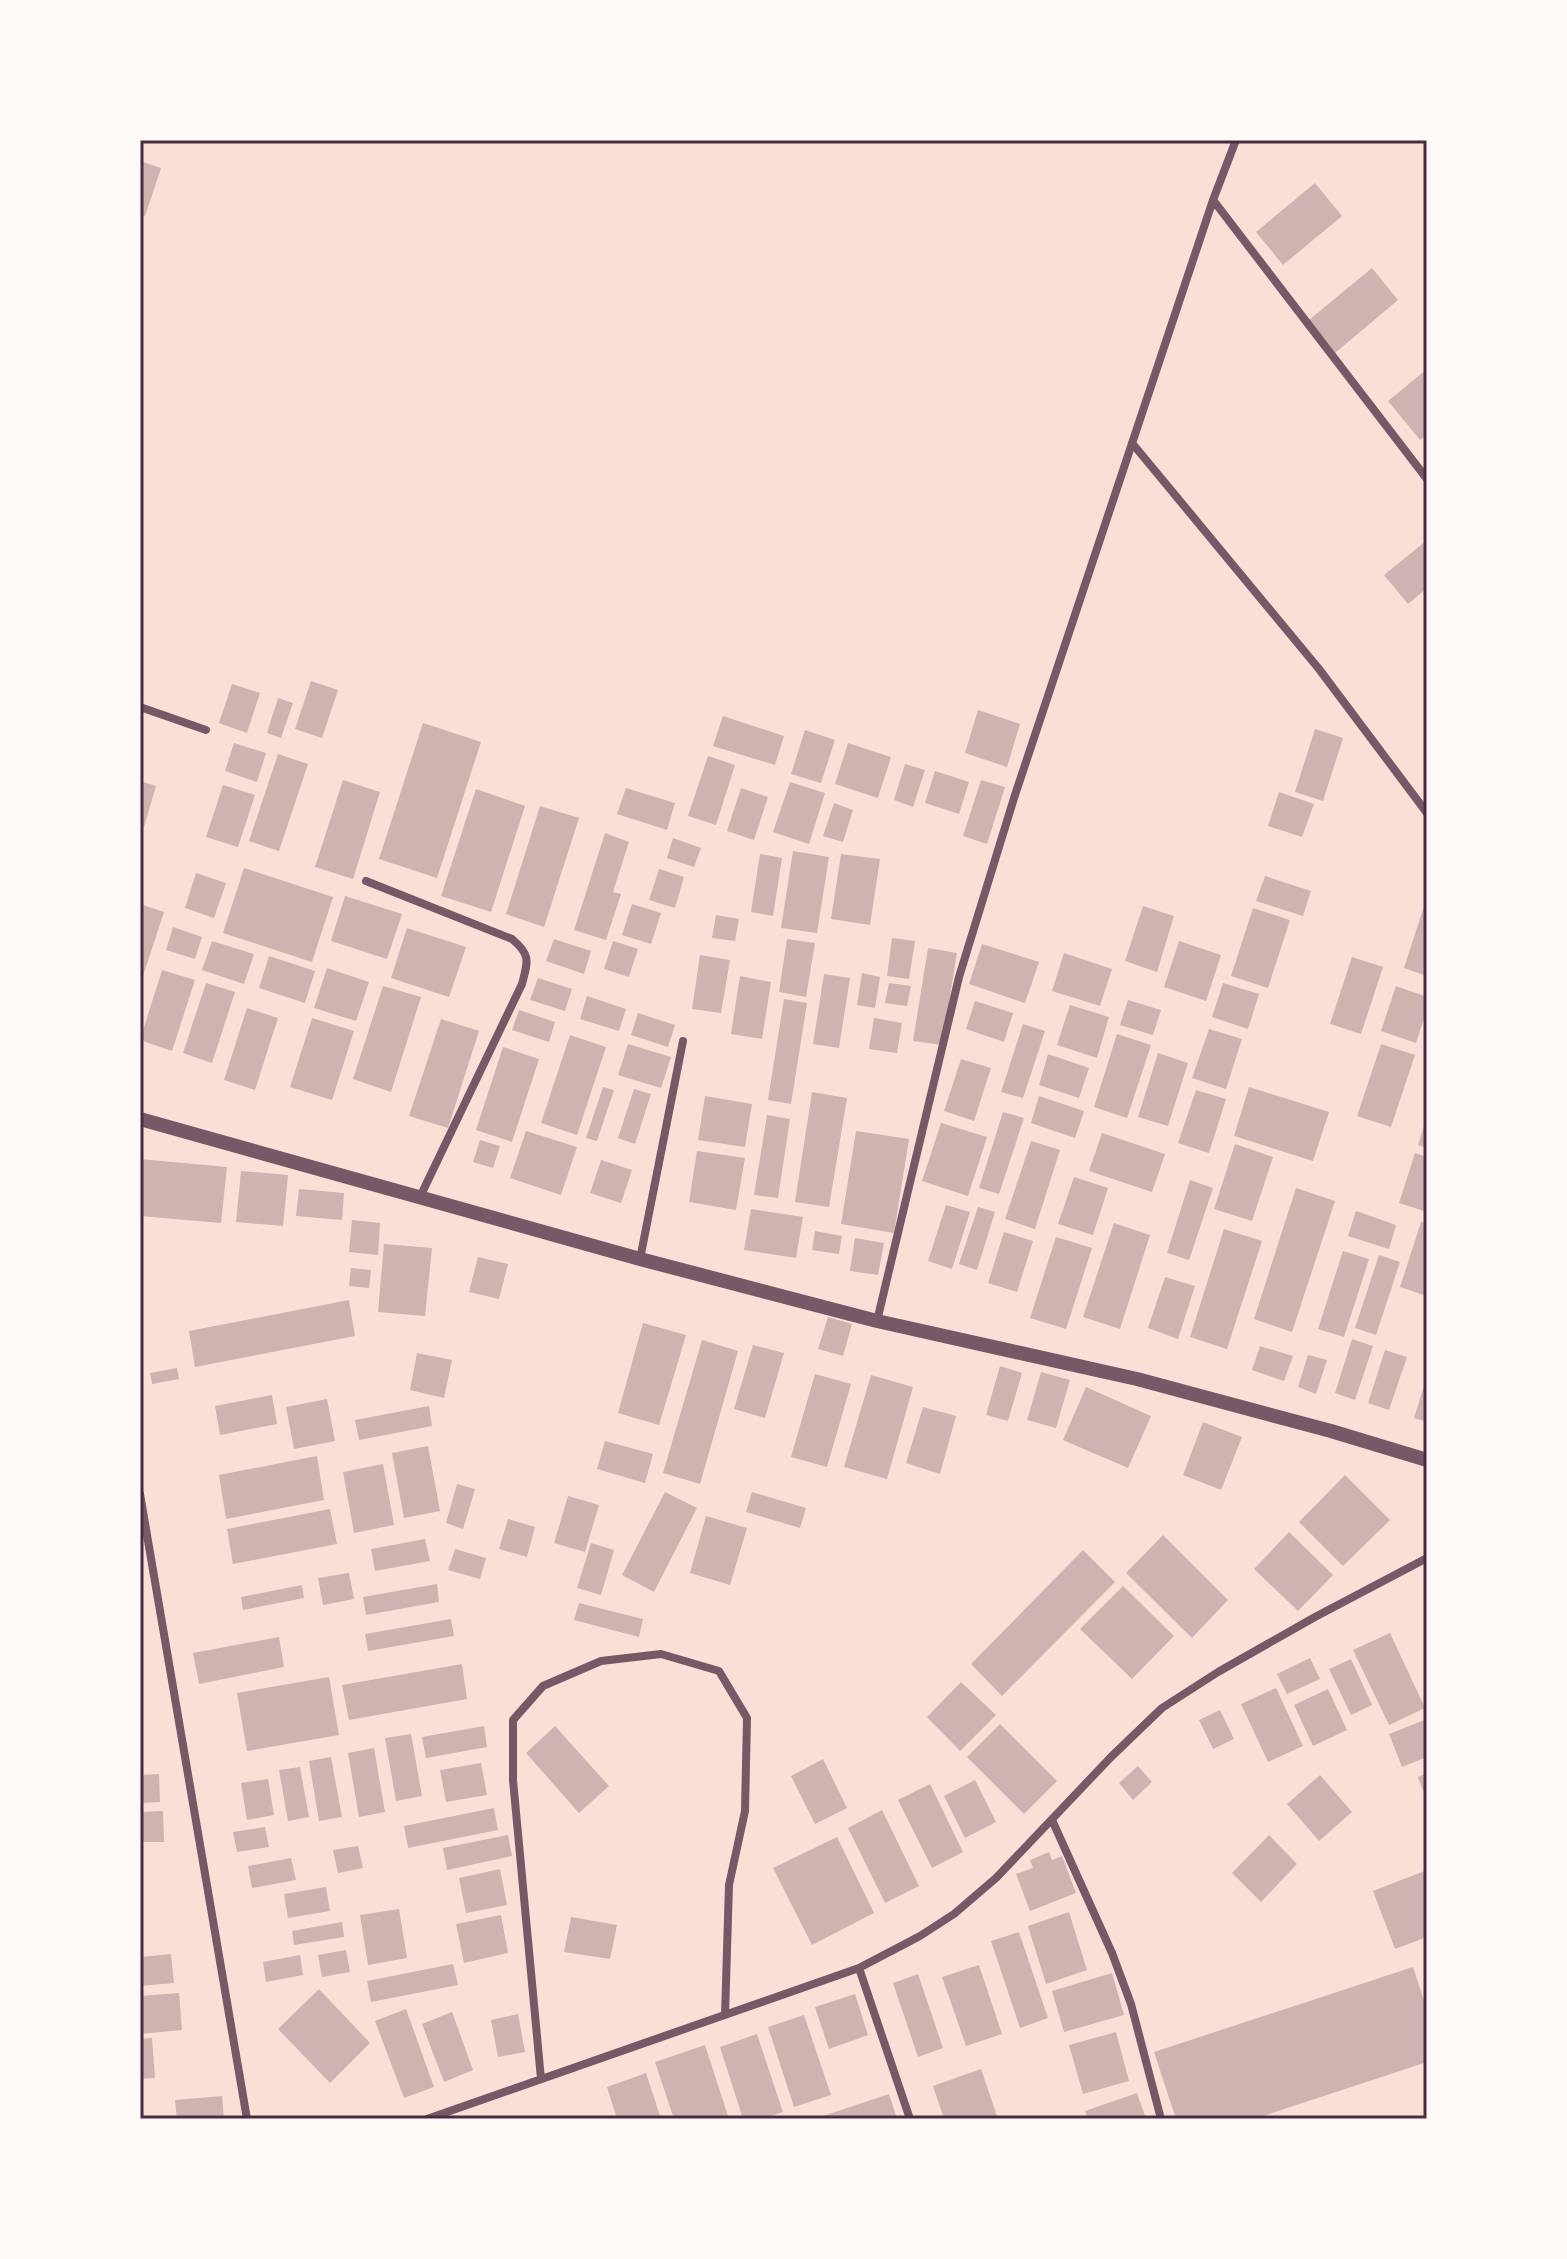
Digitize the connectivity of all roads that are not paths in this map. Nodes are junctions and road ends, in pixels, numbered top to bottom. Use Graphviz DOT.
graph roads {
  1 [pos="1236,140"];
  2 [pos="1213,200"];
  3 [pos="1132,443"];
  4 [pos="1427,479"];
  5 [pos="140,707"];
  6 [pos="206,730"];
  7 [pos="1427,813"];
  8 [pos="366,881"];
  9 [pos="683,1041"];
  10 [pos="140,1119"];
  11 [pos="420,1197"];
  12 [pos="640,1259"];
  13 [pos="877,1321"];
  14 [pos="1427,1460"];
  15 [pos="140,1494"];
  16 [pos="1427,1558"];
  17 [pos="1052,1820"];
  18 [pos="859,1968"];
  19 [pos="725,2015"];
  20 [pos="541,2079"];
  21 [pos="247,2119"];
  22 [pos="427,2119"];
  23 [pos="910,2119"];
  24 [pos="1161,2119"];
  1 -- 2 [label="street"];
  2 -- 3 [label="street"];
  2 -- 4 [label="street"];
  3 -- 7 [label="street"];
  3 -- 13 [label="street"];
  5 -- 6 [label="street"];
  8 -- 11 [label="street"];
  9 -- 12 [label="street"];
  10 -- 11 [label="street"];
  11 -- 12 [label="street"];
  12 -- 13 [label="street"];
  13 -- 14 [label="street"];
  15 -- 21 [label="street"];
  16 -- 17 [label="street"];
  17 -- 18 [label="street"];
  17 -- 24 [label="street"];
  18 -- 19 [label="street"];
  18 -- 23 [label="street"];
  19 -- 20 [label="street"];
  19 -- 20 [label="street"];
  20 -- 22 [label="street"];
}
